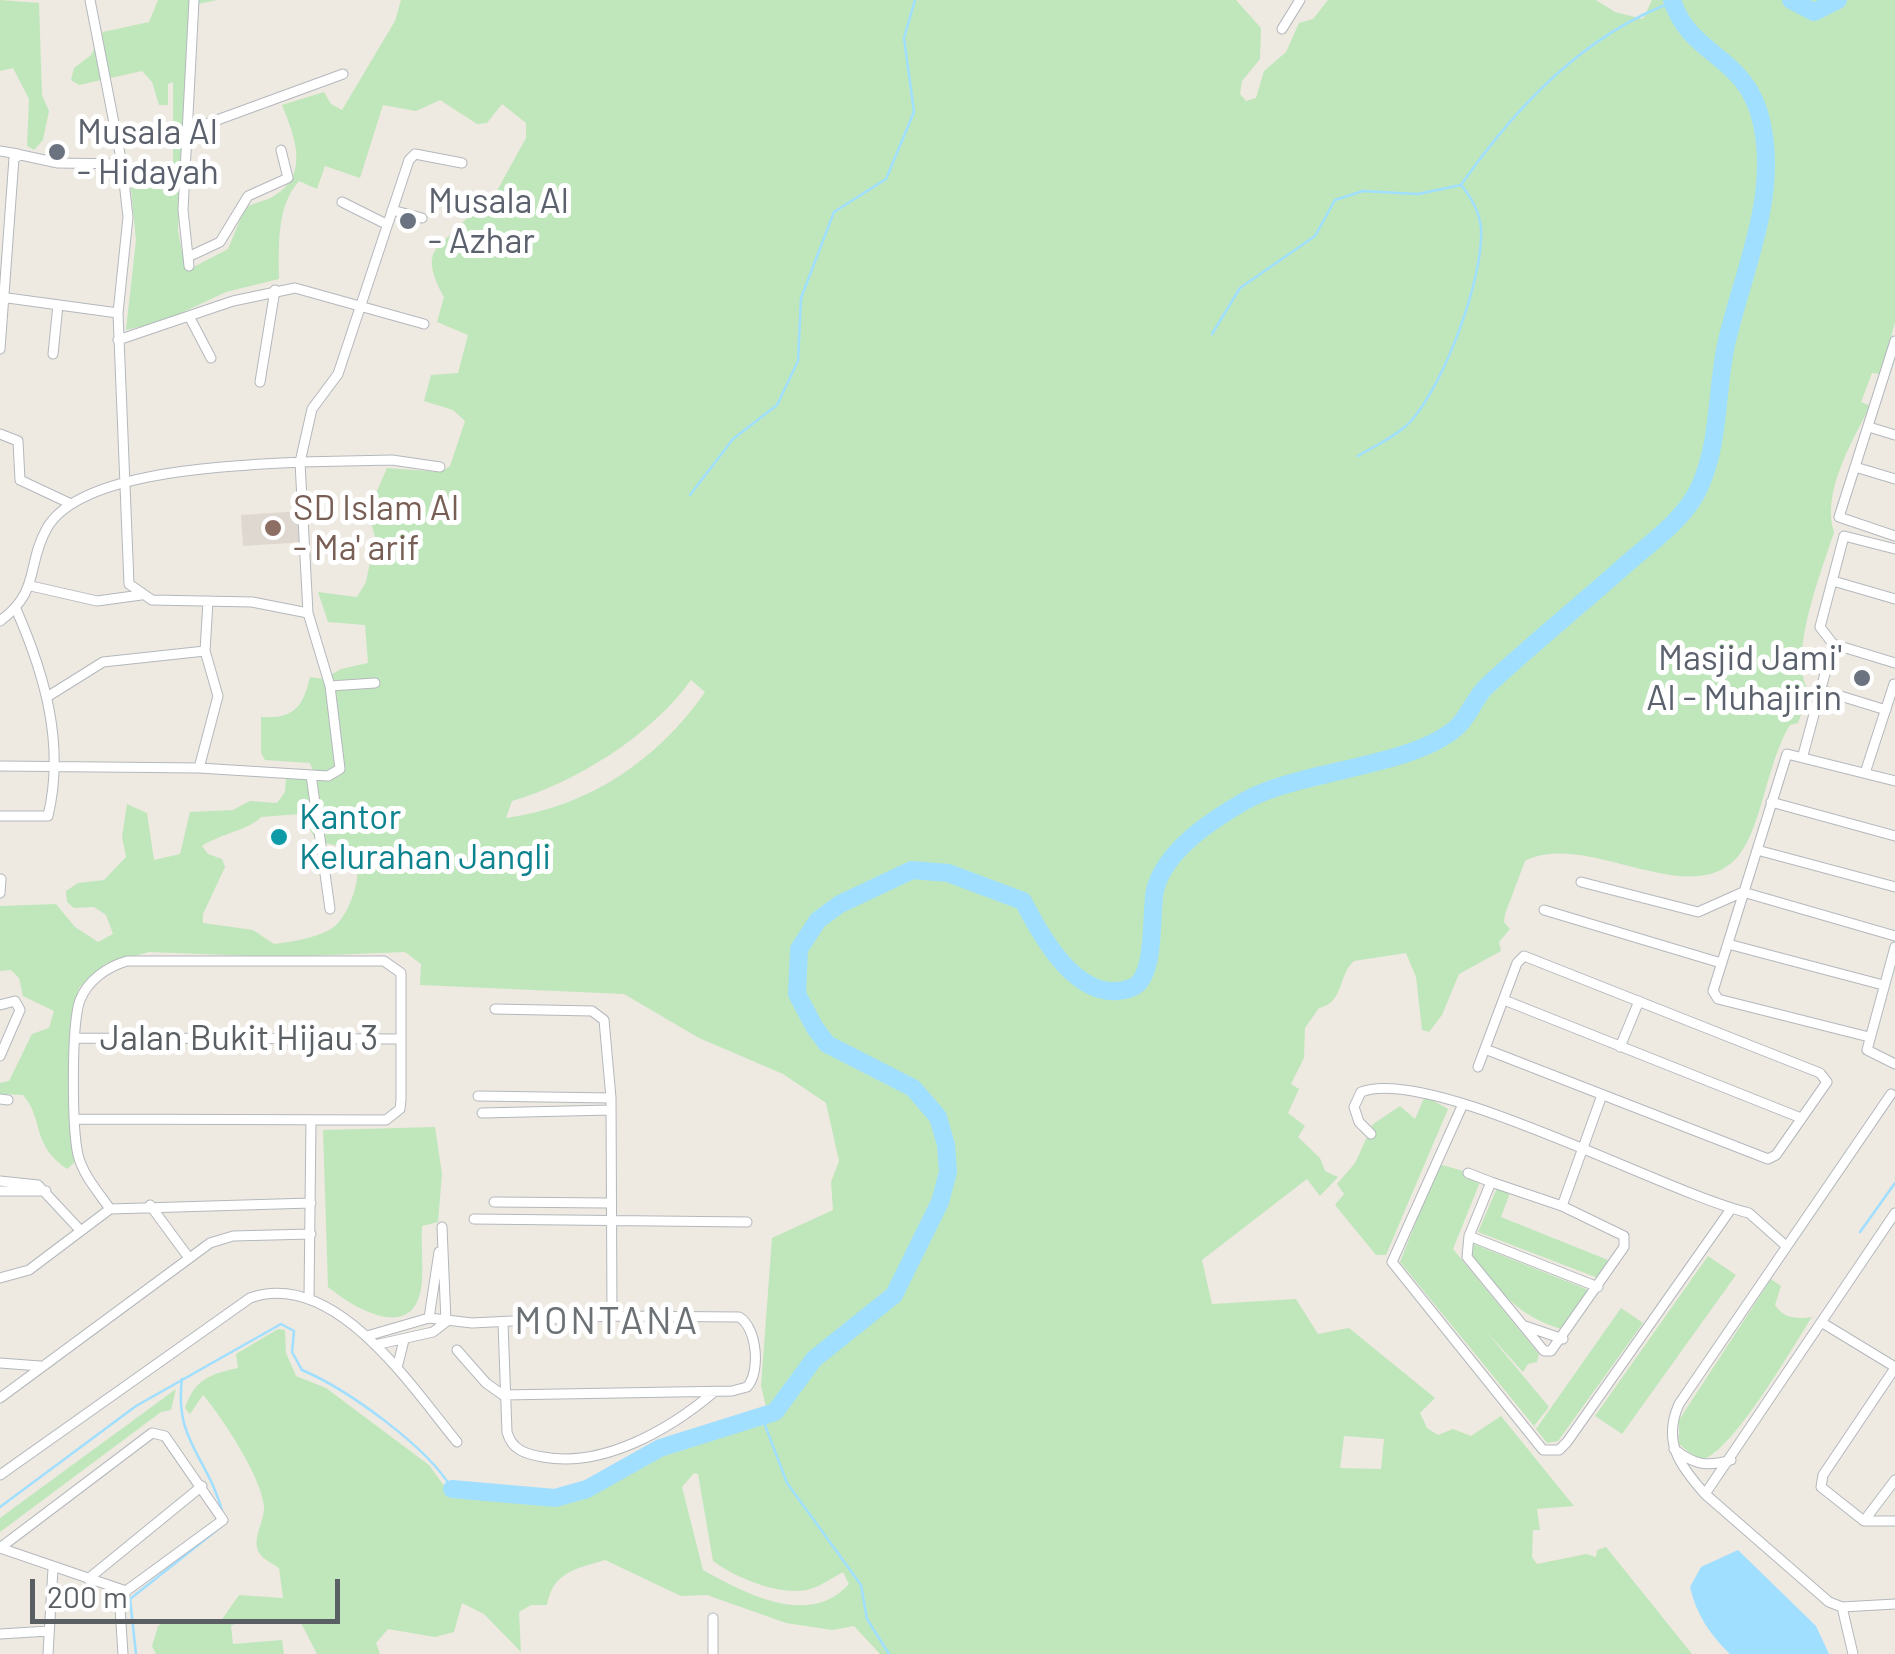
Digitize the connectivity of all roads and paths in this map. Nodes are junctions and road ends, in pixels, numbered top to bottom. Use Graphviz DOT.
graph roads {
  1 [pos="90,0"];
  2 [pos="194,0"];
  3 [pos="1300,0"];
  4 [pos="1282,29"];
  5 [pos="342,74"];
  6 [pos="187,131"];
  7 [pos="0,150"];
  8 [pos="281,150"];
  9 [pos="21,155"];
  10 [pos="462,163"];
  11 [pos="122,164"];
  12 [pos="342,202"];
  13 [pos="392,210"];
  14 [pos="422,218"];
  15 [pos="386,224"];
  16 [pos="274,290"];
  17 [pos="3,297"];
  18 [pos="358,303"];
  19 [pos="58,305"];
  20 [pos="118,313"];
  21 [pos="190,318"];
  22 [pos="424,324"];
  23 [pos="118,340"];
  24 [pos="1894,347"];
  25 [pos="0,349"];
  26 [pos="53,354"];
  27 [pos="211,358"];
  28 [pos="260,382"];
  29 [pos="1881,392"];
  30 [pos="1895,396"];
  31 [pos="1869,427"];
  32 [pos="0,434"];
  33 [pos="1895,435"];
  34 [pos="300,462"];
  35 [pos="440,467"];
  36 [pos="1855,467"];
  37 [pos="1895,479"];
  38 [pos="123,485"];
  39 [pos="69,503"];
  40 [pos="1895,536"];
  41 [pos="1895,549"];
  42 [pos="1833,581"];
  43 [pos="31,586"];
  44 [pos="141,595"];
  45 [pos="1895,599"];
  46 [pos="208,601"];
  47 [pos="16,609"];
  48 [pos="308,614"];
  49 [pos="0,621"];
  50 [pos="1834,644"];
  51 [pos="205,652"];
  52 [pos="1895,663"];
  53 [pos="375,683"];
  54 [pos="1894,684"];
  55 [pos="330,686"];
  56 [pos="1821,690"];
  57 [pos="47,697"];
  58 [pos="1886,710"];
  59 [pos="1804,755"];
  60 [pos="0,766"];
  61 [pos="52,767"];
  62 [pos="200,768"];
  63 [pos="1865,773"];
  64 [pos="312,774"];
  65 [pos="1895,781"];
  66 [pos="1771,802"];
  67 [pos="0,816"];
  68 [pos="1895,836"];
  69 [pos="1757,850"];
  70 [pos="1,879"];
  71 [pos="1581,882"];
  72 [pos="1895,887"];
  73 [pos="1743,892"];
  74 [pos="0,893"];
  75 [pos="330,909"];
  76 [pos="1544,910"];
  77 [pos="1895,936"];
  78 [pos="1728,944"];
  79 [pos="1895,948"];
  80 [pos="1721,963"];
  81 [pos="1883,985"];
  82 [pos="1504,1000"];
  83 [pos="1639,1001"];
  84 [pos="0,1005"];
  85 [pos="495,1009"];
  86 [pos="1869,1037"];
  87 [pos="76,1038"];
  88 [pos="401,1039"];
  89 [pos="1620,1046"];
  90 [pos="1485,1049"];
  91 [pos="0,1056"];
  92 [pos="1895,1064"];
  93 [pos="1478,1067"];
  94 [pos="1891,1094"];
  95 [pos="1602,1095"];
  96 [pos="478,1096"];
  97 [pos="610,1098"];
  98 [pos="1462,1104"];
  99 [pos="610,1110"];
  100 [pos="482,1114"];
  101 [pos="1801,1118"];
  102 [pos="75,1119"];
  103 [pos="310,1120"];
  104 [pos="1372,1134"];
  105 [pos="1582,1150"];
  106 [pos="1468,1172"];
  107 [pos="0,1180"];
  108 [pos="1490,1182"];
  109 [pos="0,1191"];
  110 [pos="46,1191"];
  111 [pos="494,1202"];
  112 [pos="311,1203"];
  113 [pos="608,1203"];
  114 [pos="150,1205"];
  115 [pos="1562,1206"];
  116 [pos="110,1209"];
  117 [pos="1732,1209"];
  118 [pos="1895,1213"];
  119 [pos="474,1220"];
  120 [pos="609,1222"];
  121 [pos="748,1222"];
  122 [pos="442,1227"];
  123 [pos="80,1230"];
  124 [pos="312,1234"];
  125 [pos="1468,1236"];
  126 [pos="1785,1244"];
  127 [pos="441,1246"];
  128 [pos="189,1258"];
  129 [pos="0,1278"];
  130 [pos="1598,1286"];
  131 [pos="309,1297"];
  132 [pos="612,1316"];
  133 [pos="429,1318"];
  134 [pos="446,1322"];
  135 [pos="503,1322"];
  136 [pos="1821,1322"];
  137 [pos="1523,1325"];
  138 [pos="367,1336"];
  139 [pos="1563,1339"];
  140 [pos="404,1340"];
  141 [pos="375,1345"];
  142 [pos="457,1350"];
  143 [pos="0,1363"];
  144 [pos="40,1366"];
  145 [pos="1895,1367"];
  146 [pos="397,1368"];
  147 [pos="714,1392"];
  148 [pos="503,1395"];
  149 [pos="0,1398"];
  150 [pos="456,1442"];
  151 [pos="1672,1447"];
  152 [pos="1731,1460"];
  153 [pos="0,1475"];
  154 [pos="1895,1480"];
  155 [pos="202,1486"];
  156 [pos="1704,1494"];
  157 [pos="1864,1521"];
  158 [pos="1895,1521"];
  159 [pos="53,1568"];
  160 [pos="88,1579"];
  161 [pos="126,1590"];
  162 [pos="1895,1604"];
  163 [pos="1842,1607"];
  164 [pos="714,1618"];
  165 [pos="49,1631"];
  166 [pos="0,1634"];
  167 [pos="48,1654"];
  168 [pos="123,1654"];
  169 [pos="713,1654"];
  170 [pos="1852,1654"];
  1 -- 11 [label="street"];
  2 -- 6 [label="street"];
  3 -- 4 [label="street"];
  5 -- 6 [label="street"];
  6 -- 8 [label="street"];
  7 -- 9 [label="street"];
  9 -- 11 [label="street"];
  9 -- 17 [label="street"];
  10 -- 13 [label="street"];
  11 -- 20 [label="street"];
  12 -- 15 [label="street"];
  13 -- 14 [label="street"];
  13 -- 15 [label="street"];
  15 -- 18 [label="street"];
  16 -- 18 [label="street"];
  16 -- 21 [label="street"];
  16 -- 28 [label="street"];
  17 -- 19 [label="street"];
  17 -- 25 [label="street"];
  18 -- 22 [label="street"];
  18 -- 34 [label="street"];
  19 -- 20 [label="street"];
  19 -- 26 [label="street"];
  20 -- 23 [label="street"];
  21 -- 23 [label="street"];
  21 -- 27 [label="street"];
  23 -- 38 [label="street"];
  24 -- 29 [label="street"];
  29 -- 30 [label="street"];
  29 -- 31 [label="street"];
  31 -- 33 [label="street"];
  31 -- 36 [label="street"];
  32 -- 39 [label="street"];
  34 -- 35 [label="street"];
  34 -- 38 [label="street"];
  34 -- 48 [label="street"];
  36 -- 37 [label="street"];
  36 -- 40 [label="street"];
  38 -- 39 [label="street"];
  38 -- 44 [label="street"];
  39 -- 43 [label="street"];
  41 -- 42 [label="street"];
  42 -- 45 [label="street"];
  42 -- 50 [label="street"];
  43 -- 44 [label="street"];
  43 -- 47 [label="street"];
  44 -- 46 [label="street"];
  46 -- 48 [label="street"];
  46 -- 51 [label="street"];
  47 -- 49 [label="street"];
  47 -- 57 [label="street"];
  48 -- 55 [label="street"];
  50 -- 52 [label="street"];
  50 -- 56 [label="street"];
  51 -- 57 [label="street"];
  51 -- 62 [label="street"];
  53 -- 55 [label="street"];
  54 -- 58 [label="street"];
  55 -- 64 [label="street"];
  56 -- 58 [label="street"];
  56 -- 59 [label="street"];
  57 -- 61 [label="street"];
  58 -- 63 [label="street"];
  59 -- 63 [label="street"];
  59 -- 66 [label="street"];
  60 -- 61 [label="street"];
  61 -- 62 [label="street"];
  61 -- 67 [label="street"];
  62 -- 64 [label="street"];
  63 -- 65 [label="street"];
  64 -- 75 [label="street"];
  66 -- 68 [label="street"];
  66 -- 69 [label="street"];
  69 -- 72 [label="street"];
  69 -- 73 [label="street"];
  70 -- 74 [label="street"];
  71 -- 73 [label="street"];
  73 -- 77 [label="street"];
  73 -- 78 [label="street"];
  76 -- 80 [label="street"];
  78 -- 80 [label="street"];
  78 -- 81 [label="street"];
  79 -- 81 [label="street"];
  80 -- 86 [label="street"];
  81 -- 86 [label="street"];
  82 -- 83 [label="street"];
  82 -- 89 [label="street"];
  82 -- 90 [label="street"];
  83 -- 89 [label="street"];
  83 -- 101 [label="street"];
  84 -- 91 [label="street"];
  85 -- 97 [label="street"];
  86 -- 92 [label="street"];
  87 -- 88 [label="street, Jalan Bukit Hijau 3"];
  87 -- 88 [label="street"];
  87 -- 102 [label="street"];
  88 -- 103 [label="street"];
  89 -- 101 [label="street"];
  90 -- 93 [label="street"];
  90 -- 95 [label="street"];
  94 -- 126 [label="street"];
  95 -- 101 [label="street"];
  95 -- 105 [label="street"];
  96 -- 97 [label="street"];
  97 -- 99 [label="street"];
  98 -- 104 [label="street"];
  98 -- 105 [label="street"];
  98 -- 117 [label="street"];
  99 -- 100 [label="street"];
  99 -- 113 [label="street"];
  102 -- 103 [label="street"];
  102 -- 116 [label="street"];
  103 -- 112 [label="street"];
  105 -- 115 [label="street"];
  105 -- 117 [label="street"];
  106 -- 108 [label="street"];
  107 -- 110 [label="street"];
  108 -- 115 [label="street"];
  108 -- 125 [label="street"];
  109 -- 110 [label="street"];
  110 -- 123 [label="street"];
  111 -- 113 [label="street"];
  112 -- 114 [label="street"];
  112 -- 124 [label="street"];
  113 -- 120 [label="street"];
  114 -- 116 [label="street"];
  114 -- 128 [label="street"];
  115 -- 130 [label="street"];
  116 -- 123 [label="street"];
  117 -- 126 [label="street"];
  118 -- 136 [label="street"];
  119 -- 120 [label="street"];
  120 -- 121 [label="street"];
  120 -- 132 [label="street"];
  122 -- 127 [label="street"];
  123 -- 129 [label="street"];
  124 -- 128 [label="street"];
  124 -- 131 [label="street"];
  125 -- 130 [label="street"];
  125 -- 137 [label="street"];
  126 -- 151 [label="street"];
  127 -- 133 [label="street"];
  127 -- 134 [label="street"];
  128 -- 144 [label="street"];
  130 -- 139 [label="street"];
  131 -- 138 [label="street"];
  131 -- 153 [label="street"];
  132 -- 135 [label="street"];
  132 -- 147 [label="street"];
  133 -- 134 [label="street"];
  133 -- 138 [label="street"];
  134 -- 135 [label="street"];
  134 -- 140 [label="street"];
  135 -- 148 [label="street"];
  136 -- 145 [label="street"];
  136 -- 152 [label="street"];
  137 -- 139 [label="street"];
  137 -- 139 [label="street"];
  138 -- 141 [label="street"];
  140 -- 141 [label="street"];
  140 -- 146 [label="street"];
  141 -- 146 [label="street"];
  142 -- 148 [label="street"];
  143 -- 144 [label="street"];
  144 -- 149 [label="street"];
  145 -- 157 [label="street"];
  146 -- 150 [label="street"];
  147 -- 148 [label="street"];
  147 -- 148 [label="street"];
  151 -- 152 [label="street"];
  151 -- 156 [label="street"];
  152 -- 156 [label="street"];
  154 -- 157 [label="street"];
  155 -- 159 [label="street"];
  155 -- 160 [label="street"];
  155 -- 161 [label="street"];
  156 -- 163 [label="street"];
  157 -- 158 [label="street"];
  159 -- 160 [label="street"];
  159 -- 165 [label="street"];
  160 -- 161 [label="street"];
  161 -- 168 [label="street"];
  162 -- 163 [label="street"];
  163 -- 170 [label="street"];
  164 -- 169 [label="street"];
  165 -- 166 [label="street"];
  165 -- 167 [label="street"];
}
